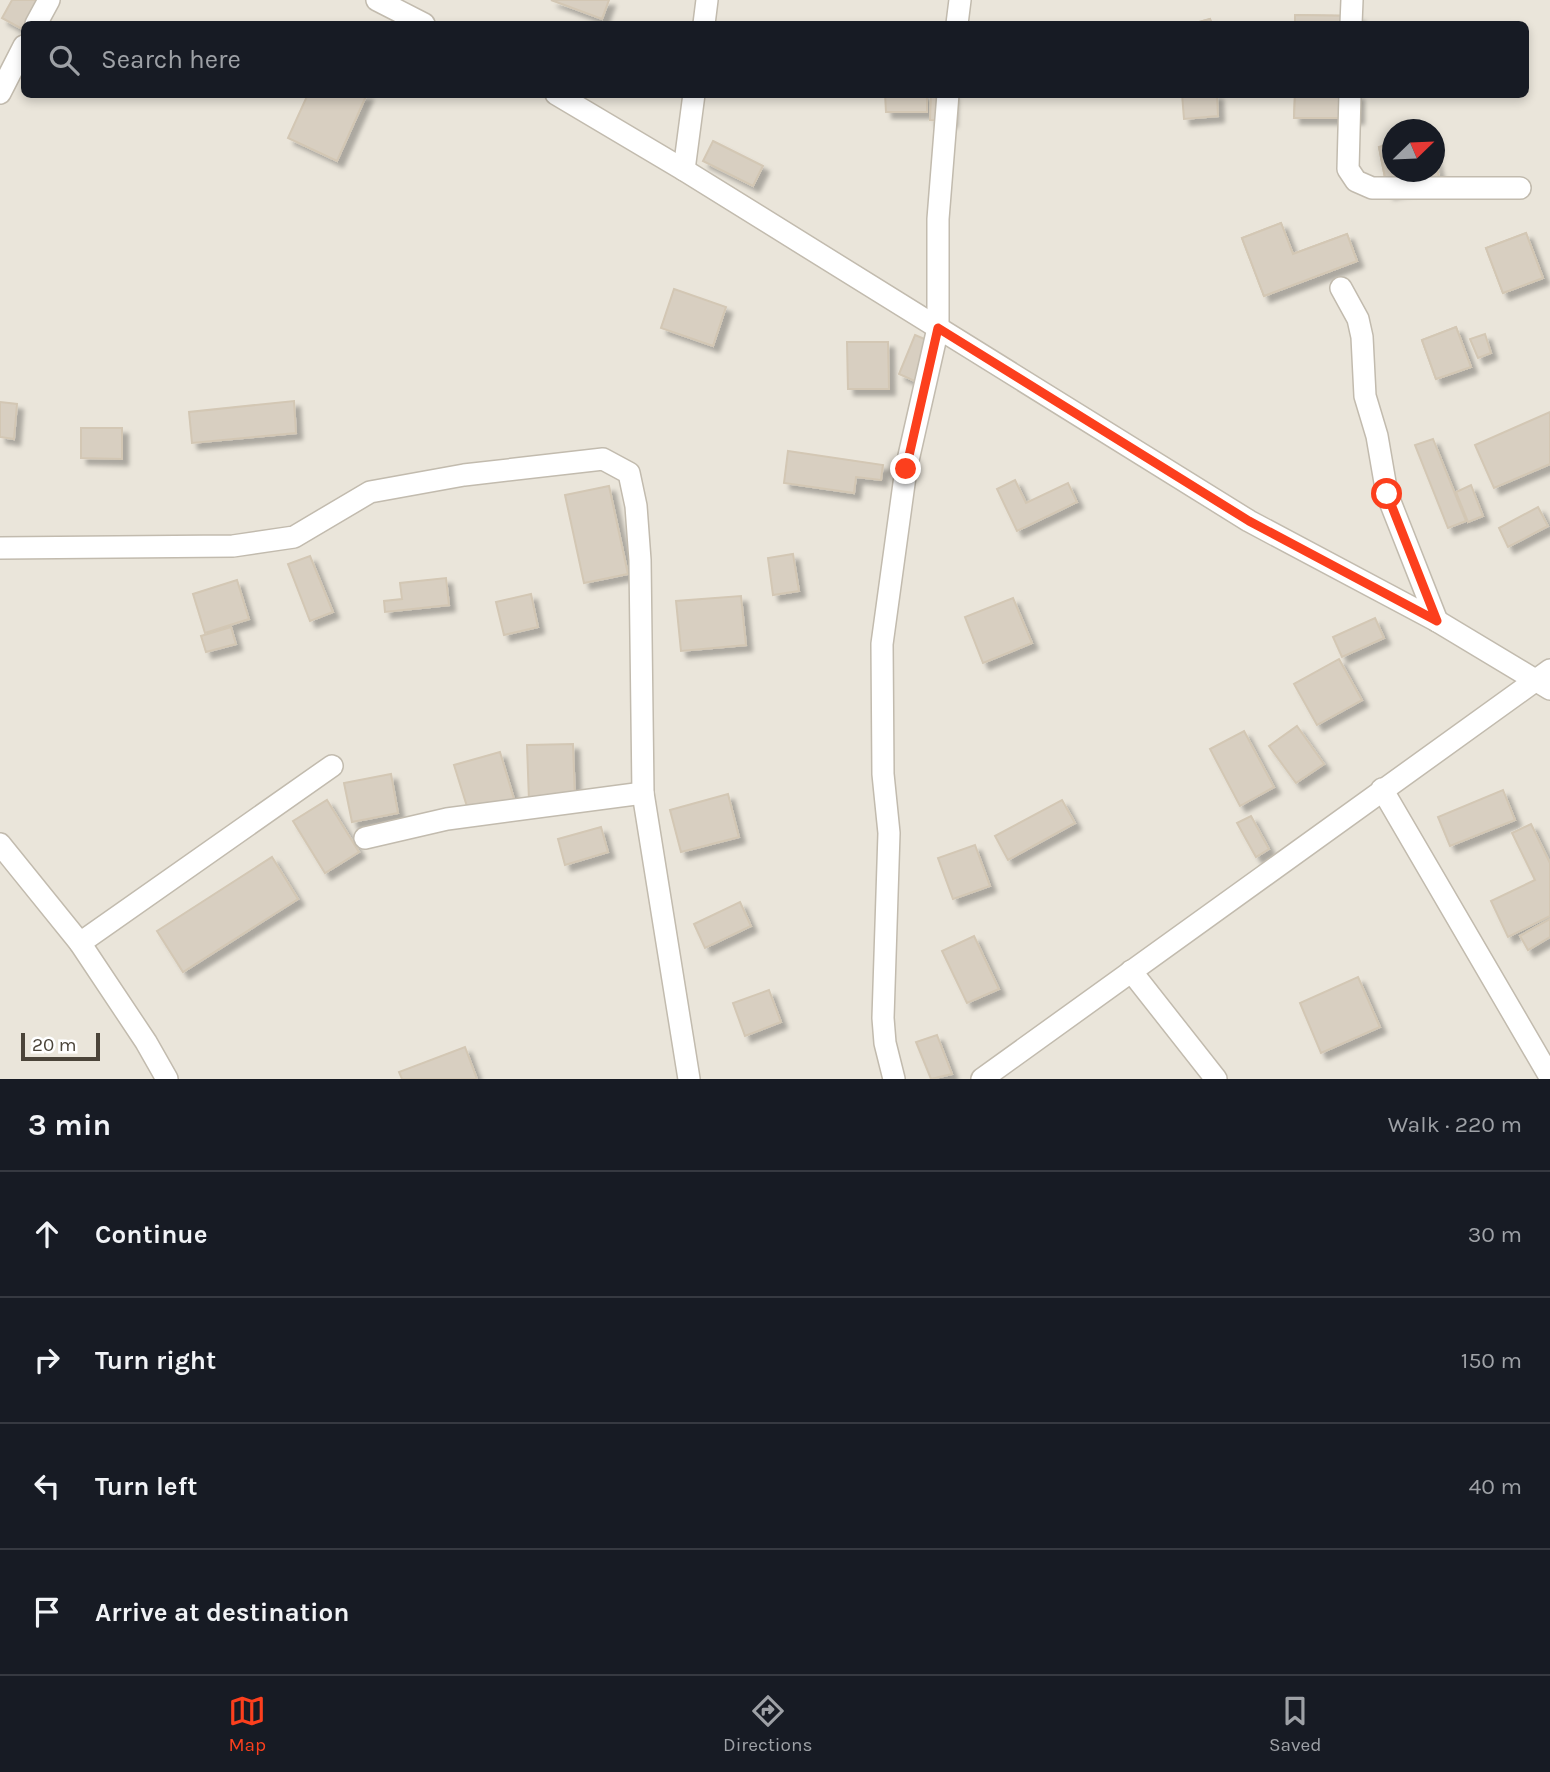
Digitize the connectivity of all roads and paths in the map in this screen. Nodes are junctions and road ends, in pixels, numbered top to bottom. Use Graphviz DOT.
graph roads {
  1 [pos="49,0"];
  2 [pos="377,0"];
  3 [pos="707,0"];
  4 [pos="960,0"];
  5 [pos="1352,0"];
  6 [pos="38,21"];
  7 [pos="418,21"];
  8 [pos="704,21"];
  9 [pos="957,21"];
  10 [pos="1351,21"];
  11 [pos="21,53"];
  12 [pos="0,93"];
  13 [pos="563,98"];
  14 [pos="693,98"];
  15 [pos="948,98"];
  16 [pos="1350,98"];
  17 [pos="684,170"];
  18 [pos="1520,188"];
  19 [pos="1341,288"];
  20 [pos="938,328"];
  21 [pos="0,548"];
  22 [pos="1437,621"];
  23 [pos="1546,680"];
  24 [pos="332,766"];
  25 [pos="1382,789"];
  26 [pos="643,793"];
  27 [pos="365,838"];
  28 [pos="0,844"];
  29 [pos="80,943"];
  30 [pos="1131,971"];
  31 [pos="1550,1077"];
  32 [pos="167,1079"];
  33 [pos="689,1079"];
  34 [pos="894,1079"];
  35 [pos="982,1079"];
  36 [pos="1216,1079"];
  1 -- 6 [label="street"];
  2 -- 7 [label="street"];
  3 -- 8 [label="street"];
  4 -- 9 [label="street"];
  5 -- 10 [label="street"];
  11 -- 12 [label="street"];
  13 -- 17 [label="street"];
  14 -- 17 [label="street"];
  15 -- 20 [label="street"];
  16 -- 18 [label="street"];
  17 -- 20 [label="street"];
  19 -- 22 [label="street"];
  20 -- 22 [label="street"];
  20 -- 34 [label="street"];
  21 -- 26 [label="street"];
  22 -- 23 [label="street"];
  23 -- 25 [label="street"];
  24 -- 29 [label="street"];
  25 -- 30 [label="street"];
  25 -- 31 [label="street"];
  26 -- 27 [label="street"];
  26 -- 33 [label="street"];
  28 -- 29 [label="street"];
  29 -- 32 [label="street"];
  30 -- 35 [label="street"];
  30 -- 36 [label="street"];
}
